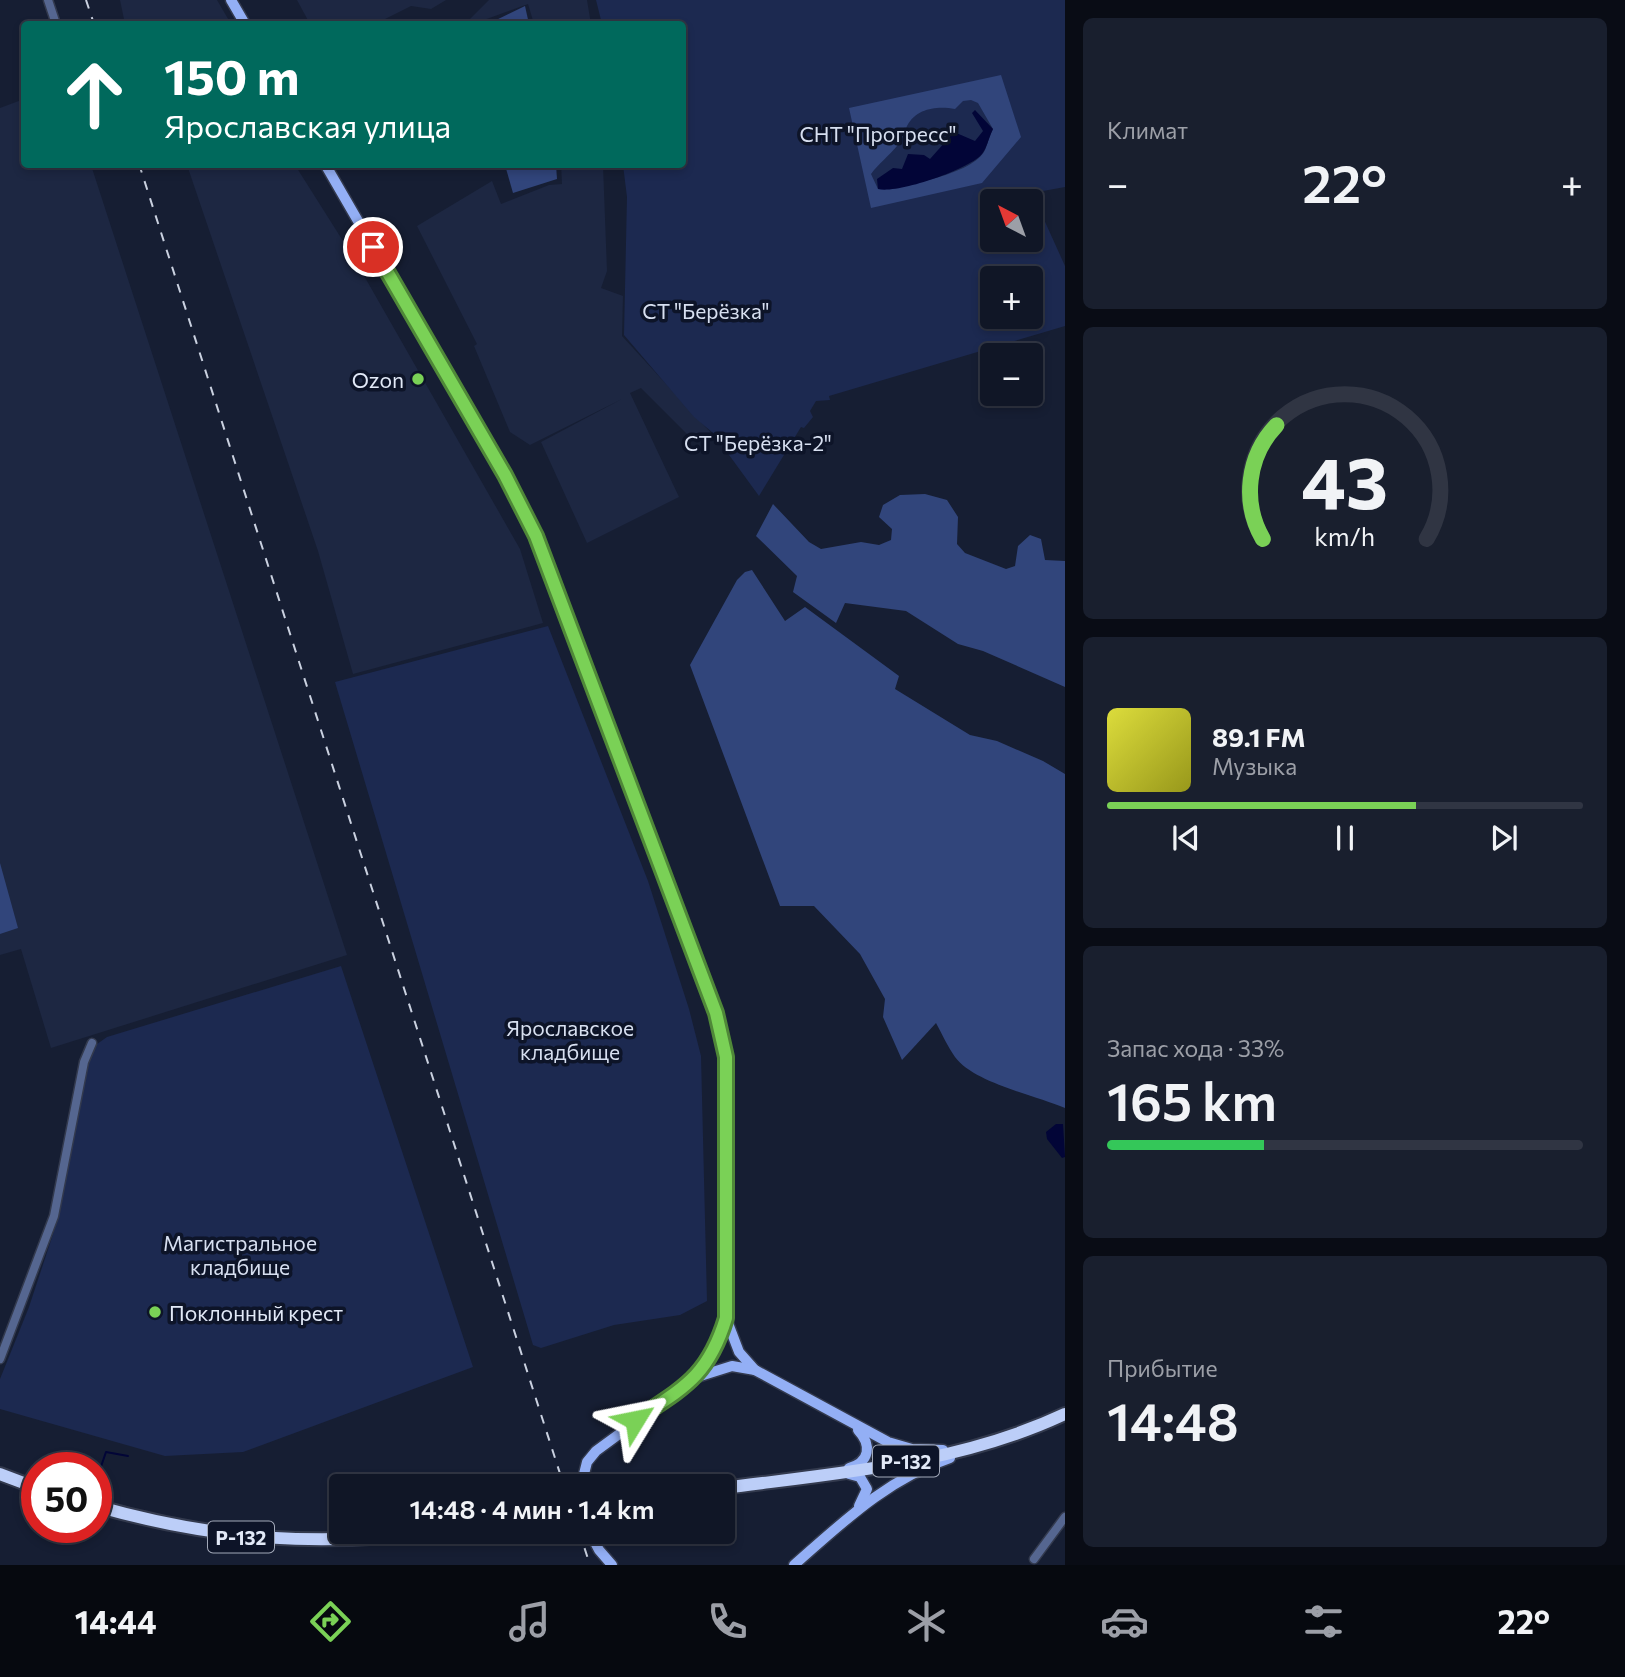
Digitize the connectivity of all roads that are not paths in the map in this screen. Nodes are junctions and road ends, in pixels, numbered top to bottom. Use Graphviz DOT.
graph roads {
  1 [pos="48,0"];
  2 [pos="231,0"];
  3 [pos="55,21"];
  4 [pos="243,21"];
  5 [pos="327,168"];
  6 [pos="92,1043"];
  7 [pos="726,1318"];
  8 [pos="0,1359"];
  9 [pos="755,1370"];
  10 [pos="697,1377"];
  11 [pos="1065,1414"];
  12 [pos="855,1427"];
  13 [pos="991,1445"];
  14 [pos="0,1474"];
  15 [pos="584,1474"];
  16 [pos="820,1475"];
  17 [pos="21,1482"];
  18 [pos="735,1486"];
  19 [pos="112,1510"];
  20 [pos="857,1510"];
  21 [pos="1065,1517"];
  22 [pos="329,1540"];
  23 [pos="596,1544"];
  24 [pos="1034,1559"];
  25 [pos="612,1565"];
  26 [pos="794,1565"];
  1 -- 3 [label="street"];
  2 -- 4 [label="main road"];
  5 -- 7 [label="main road"];
  6 -- 8 [label="street"];
  7 -- 9 [label="main road"];
  7 -- 10 [label="main road"];
  9 -- 10 [label="main road"];
  9 -- 12 [label="main road"];
  10 -- 15 [label="main road"];
  11 -- 13 [label="highway, Р-132"];
  12 -- 13 [label="main road"];
  12 -- 16 [label="main road"];
  13 -- 16 [label="highway, Р-132"];
  13 -- 20 [label="main road"];
  14 -- 17 [label="highway"];
  16 -- 18 [label="highway, Р-132"];
  16 -- 20 [label="main road"];
  19 -- 22 [label="highway, Р-132"];
  20 -- 26 [label="main road"];
  21 -- 24 [label="street"];
  23 -- 25 [label="main road"];
}
